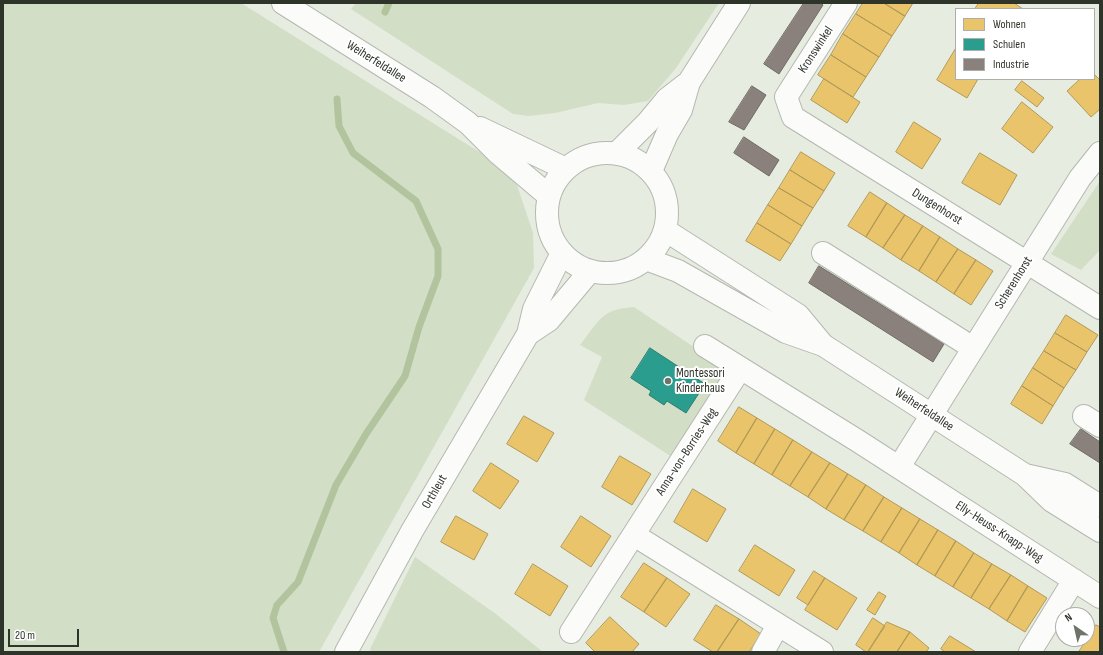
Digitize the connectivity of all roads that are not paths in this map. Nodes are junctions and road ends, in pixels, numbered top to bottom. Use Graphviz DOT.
graph roads {
  1 [pos="283,3"];
  2 [pos="739,3"];
  3 [pos="846,3"];
  4 [pos="689,82"];
  5 [pos="786,97"];
  6 [pos="468,123"];
  7 [pos="617,153"];
  8 [pos="1100,153"];
  9 [pos="566,169"];
  10 [pos="651,171"];
  11 [pos="549,196"];
  12 [pos="665,230"];
  13 [pos="562,253"];
  14 [pos="823,253"];
  15 [pos="646,258"];
  16 [pos="1027,262"];
  17 [pos="590,271"];
  18 [pos="1100,308"];
  19 [pos="528,334"];
  20 [pos="823,345"];
  21 [pos="705,346"];
  22 [pos="973,348"];
  23 [pos="740,369"];
  24 [pos="932,415"];
  25 [pos="899,467"];
  26 [pos="1025,475"];
  27 [pos="1100,506"];
  28 [pos="1100,531"];
  29 [pos="634,535"];
  30 [pos="1074,580"];
  31 [pos="1100,597"];
  32 [pos="778,625"];
  33 [pos="571,632"];
  34 [pos="346,652"];
  35 [pos="763,652"];
  36 [pos="822,652"];
  37 [pos="1030,652"];
  1 -- 6 [label="street, Weiherfeldallee"];
  2 -- 4 [label="street"];
  3 -- 5 [label="street, Kronswinkel"];
  4 -- 7 [label="street"];
  4 -- 10 [label="street"];
  5 -- 16 [label="street, Dungenhorst"];
  6 -- 9 [label="street, Weiherfeldallee"];
  6 -- 11 [label="street, Weiherfeldallee"];
  7 -- 9 [label="street"];
  7 -- 10 [label="street"];
  8 -- 16 [label="street, Scherenhorst"];
  9 -- 11 [label="street"];
  10 -- 12 [label="street"];
  11 -- 13 [label="street"];
  12 -- 15 [label="street"];
  12 -- 20 [label="street, Weiherfeldallee"];
  13 -- 17 [label="street"];
  13 -- 19 [label="street, Orthleut"];
  14 -- 22 [label="street"];
  15 -- 17 [label="street"];
  15 -- 20 [label="street, Weiherfeldallee"];
  16 -- 18 [label="street, Dungenhorst"];
  16 -- 22 [label="street, Scherenhorst"];
  17 -- 19 [label="street, Orthleut"];
  19 -- 34 [label="street, Orthleut"];
  20 -- 24 [label="street, Weiherfeldallee"];
  21 -- 23 [label="street, Elly-Heuss-Knapp-Weg"];
  22 -- 24 [label="street, Scherenhorst"];
  23 -- 25 [label="street, Elly-Heuss-Knapp-Weg"];
  23 -- 29 [label="street, Anna-von-Borries-Weg"];
  24 -- 25 [label="street"];
  24 -- 26 [label="street, Weiherfeldallee"];
  25 -- 30 [label="street, Elly-Heuss-Knapp-Weg"];
  26 -- 27 [label="street, Weiherfeldallee"];
  26 -- 28 [label="street, Weiherfeldallee"];
  29 -- 32 [label="street"];
  29 -- 33 [label="street, Anna-von-Borries-Weg"];
  30 -- 31 [label="street, Elly-Heuss-Knapp-Weg"];
  30 -- 37 [label="street"];
  32 -- 35 [label="street"];
  32 -- 36 [label="street"];
}
